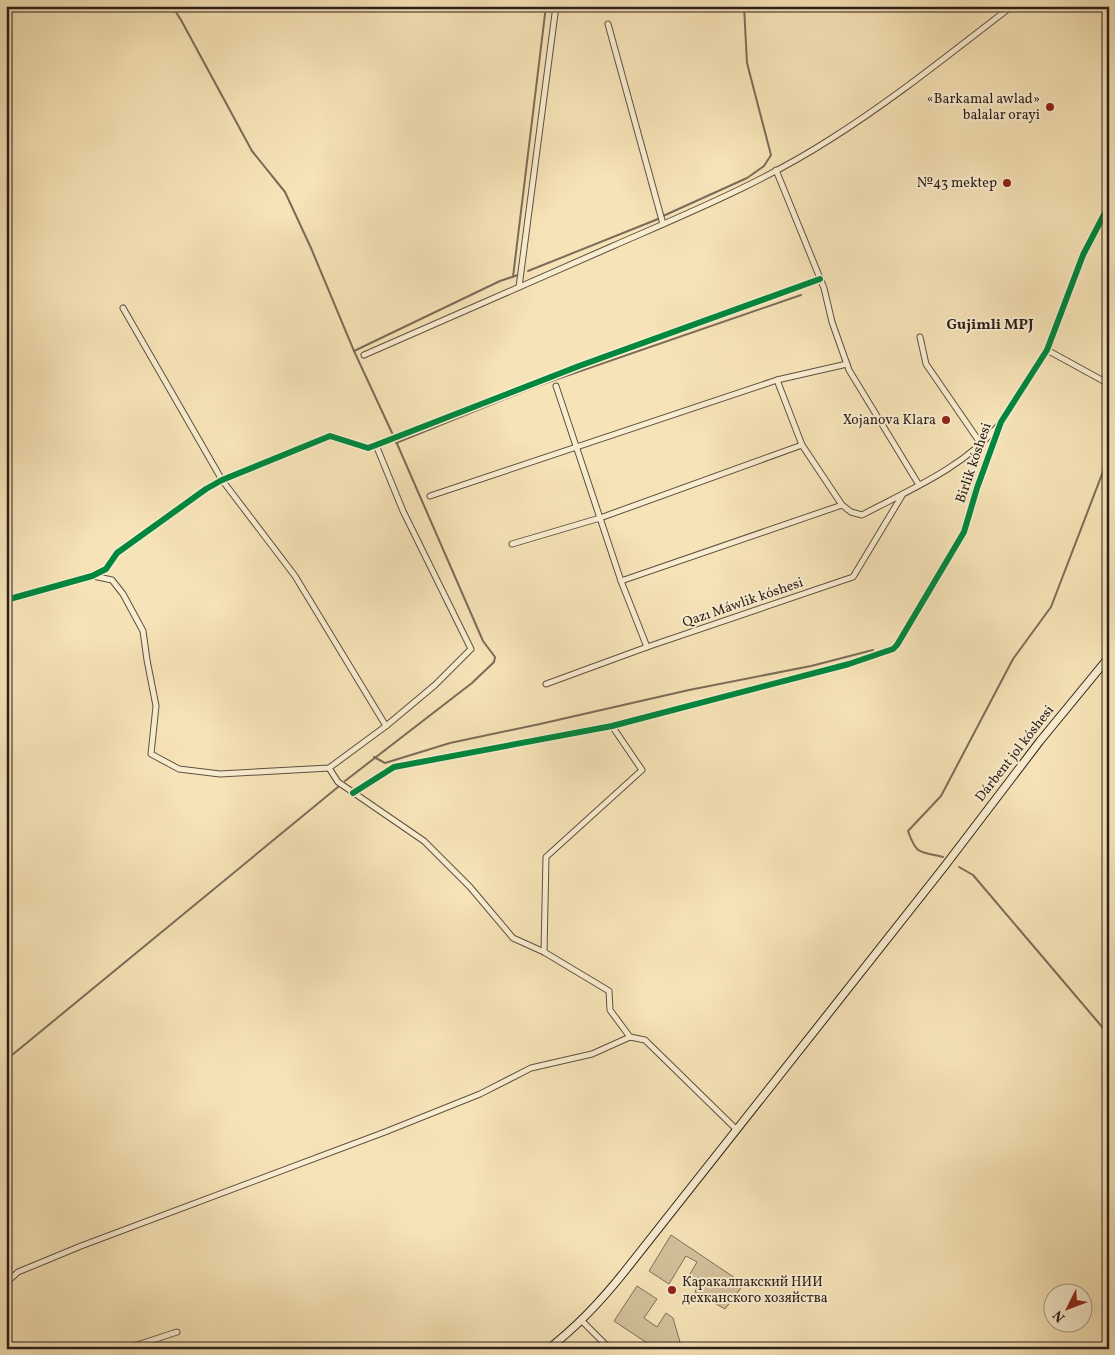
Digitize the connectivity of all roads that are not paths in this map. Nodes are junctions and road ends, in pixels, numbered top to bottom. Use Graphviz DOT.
graph roads {
  1 [pos="556,6"];
  2 [pos="1012,6"];
  3 [pos="608,24"];
  4 [pos="776,170"];
  5 [pos="1109,204"];
  6 [pos="663,224"];
  7 [pos="820,279"];
  8 [pos="519,287"];
  9 [pos="123,308"];
  10 [pos="920,338"];
  11 [pos="1046,350"];
  12 [pos="364,355"];
  13 [pos="847,364"];
  14 [pos="777,380"];
  15 [pos="1109,384"];
  16 [pos="556,386"];
  17 [pos="1001,422"];
  18 [pos="982,444"];
  19 [pos="376,445"];
  20 [pos="802,445"];
  21 [pos="576,448"];
  22 [pos="222,480"];
  23 [pos="919,485"];
  24 [pos="904,493"];
  25 [pos="430,496"];
  26 [pos="842,505"];
  27 [pos="600,518"];
  28 [pos="512,544"];
  29 [pos="92,576"];
  30 [pos="621,581"];
  31 [pos="6,600"];
  32 [pos="647,647"];
  33 [pos="1109,657"];
  34 [pos="546,684"];
  35 [pos="386,726"];
  36 [pos="612,726"];
  37 [pos="329,768"];
  38 [pos="353,793"];
  39 [pos="544,952"];
  40 [pos="630,1037"];
  41 [pos="736,1129"];
  42 [pos="6,1283"];
  43 [pos="582,1321"];
  44 [pos="177,1332"];
  45 [pos="125,1349"];
  46 [pos="548,1349"];
  47 [pos="610,1349"];
  1 -- 8 [label="street"];
  2 -- 4 [label="street"];
  3 -- 6 [label="street"];
  4 -- 6 [label="street"];
  4 -- 7 [label="street"];
  5 -- 11 [label="street, Birlik kóshesi"];
  6 -- 8 [label="street"];
  7 -- 13 [label="street"];
  7 -- 19 [label="street"];
  8 -- 12 [label="street"];
  9 -- 22 [label="street"];
  10 -- 18 [label="street"];
  11 -- 15 [label="street"];
  11 -- 17 [label="street, Birlik kóshesi"];
  13 -- 14 [label="street"];
  13 -- 23 [label="street"];
  14 -- 20 [label="street"];
  14 -- 21 [label="street"];
  16 -- 21 [label="street"];
  17 -- 18 [label="street"];
  17 -- 36 [label="street, Birlik kóshesi"];
  18 -- 23 [label="street"];
  19 -- 22 [label="street"];
  19 -- 35 [label="street"];
  20 -- 26 [label="street"];
  20 -- 27 [label="street"];
  21 -- 25 [label="street"];
  21 -- 27 [label="street"];
  22 -- 29 [label="street"];
  22 -- 35 [label="street"];
  23 -- 24 [label="street"];
  24 -- 26 [label="street"];
  24 -- 32 [label="street, Qazı Máwlik kóshesi"];
  26 -- 30 [label="street"];
  27 -- 28 [label="street"];
  27 -- 30 [label="street"];
  29 -- 31 [label="street"];
  29 -- 37 [label="street"];
  30 -- 32 [label="street"];
  32 -- 34 [label="street, Qazı Máwlik kóshesi"];
  33 -- 41 [label="main road, Dárbent jol kóshesi"];
  35 -- 37 [label="street"];
  36 -- 38 [label="street"];
  36 -- 39 [label="street"];
  37 -- 38 [label="street"];
  38 -- 39 [label="street"];
  39 -- 40 [label="street"];
  40 -- 41 [label="street"];
  40 -- 42 [label="street"];
  41 -- 43 [label="main road, Dárbent jol kóshesi"];
  43 -- 46 [label="main road, Dárbent jol kóshesi"];
  43 -- 47 [label="street"];
  44 -- 45 [label="street"];
}
